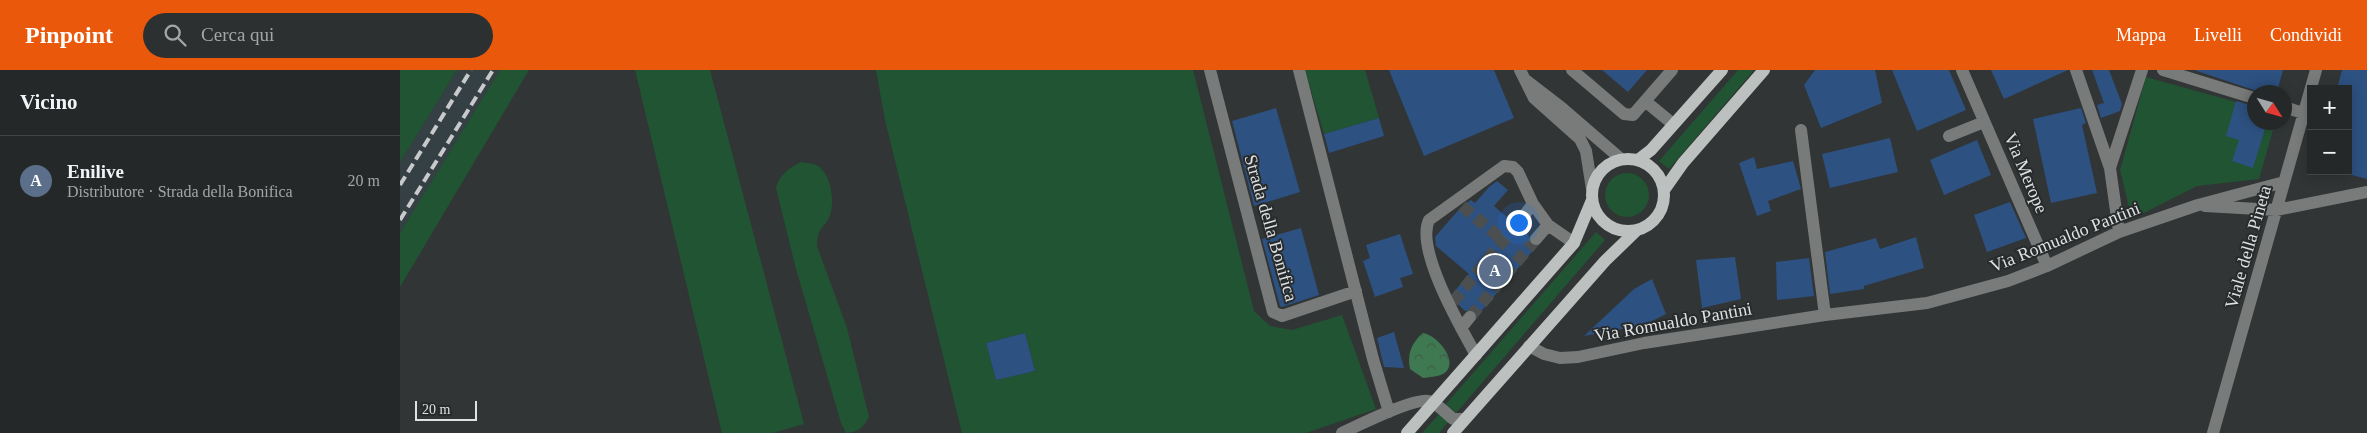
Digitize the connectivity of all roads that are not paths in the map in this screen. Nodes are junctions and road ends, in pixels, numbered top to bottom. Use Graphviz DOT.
graph roads {
  1 [pos="1210,70"];
  2 [pos="1299,70"];
  3 [pos="1572,70"];
  4 [pos="1672,70"];
  5 [pos="1722,70"];
  6 [pos="1764,70"];
  7 [pos="1962,70"];
  8 [pos="2076,70"];
  9 [pos="2142,70"];
  10 [pos="2163,70"];
  11 [pos="2316,70"];
  12 [pos="1521,74"];
  13 [pos="2247,96"];
  14 [pos="1645,101"];
  15 [pos="2292,110"];
  16 [pos="2303,113"];
  17 [pos="1984,122"];
  18 [pos="1674,124"];
  19 [pos="1801,130"];
  20 [pos="1949,136"];
  21 [pos="1621,160"];
  22 [pos="1638,160"];
  23 [pos="2110,168"];
  24 [pos="2284,182"];
  25 [pos="1664,190"];
  26 [pos="2367,192"];
  27 [pos="1592,195"];
  28 [pos="1534,204"];
  29 [pos="2198,205"];
  30 [pos="2276,210"];
  31 [pos="1517,224"];
  32 [pos="1548,225"];
  33 [pos="1637,230"];
  34 [pos="2119,232"];
  35 [pos="1536,239"];
  36 [pos="1574,243"];
  37 [pos="2047,266"];
  38 [pos="1356,291"];
  39 [pos="1825,315"];
  40 [pos="1470,317"];
  41 [pos="1461,328"];
  42 [pos="1529,346"];
  43 [pos="1476,355"];
  44 [pos="1434,403"];
  45 [pos="1389,412"];
  46 [pos="1465,419"];
  47 [pos="1342,433"];
  48 [pos="1407,433"];
  49 [pos="1452,433"];
  50 [pos="2213,433"];
  1 -- 38 [label="street, Strada della Bonifica"];
  2 -- 38 [label="street"];
  3 -- 14 [label="street"];
  4 -- 14 [label="street"];
  5 -- 18 [label="main road"];
  6 -- 25 [label="main road"];
  7 -- 17 [label="street, Via Merope"];
  8 -- 23 [label="street"];
  9 -- 23 [label="street"];
  10 -- 13 [label="street"];
  11 -- 16 [label="street, Viale della Pineta"];
  12 -- 21 [label="street"];
  12 -- 27 [label="street"];
  14 -- 18 [label="street"];
  15 -- 16 [label="street"];
  16 -- 24 [label="street, Viale della Pineta"];
  17 -- 20 [label="street, Via Merope"];
  17 -- 37 [label="street, Via Merope"];
  18 -- 22 [label="main road"];
  19 -- 39 [label="street"];
  21 -- 22 [label="main road"];
  21 -- 27 [label="main road"];
  22 -- 25 [label="main road"];
  23 -- 34 [label="street"];
  24 -- 29 [label="street, Via Romualdo Pantini"];
  24 -- 30 [label="street, Viale della Pineta"];
  25 -- 33 [label="main road"];
  26 -- 30 [label="street, Via Romualdo Pantini"];
  27 -- 33 [label="main road"];
  27 -- 36 [label="main road"];
  28 -- 31 [label="street"];
  28 -- 32 [label="street"];
  28 -- 41 [label="street"];
  29 -- 30 [label="street, Via Romualdo Pantini"];
  29 -- 34 [label="street, Via Romualdo Pantini"];
  30 -- 50 [label="street, Viale della Pineta"];
  32 -- 35 [label="street"];
  32 -- 36 [label="street"];
  33 -- 42 [label="main road"];
  34 -- 37 [label="street, Via Romualdo Pantini"];
  36 -- 43 [label="main road"];
  37 -- 39 [label="street, Via Romualdo Pantini"];
  38 -- 45 [label="street"];
  39 -- 42 [label="street, Via Romualdo Pantini"];
  40 -- 41 [label="street"];
  41 -- 43 [label="street"];
  42 -- 46 [label="main road"];
  43 -- 44 [label="main road"];
  44 -- 45 [label="street"];
  44 -- 46 [label="street"];
  44 -- 48 [label="main road"];
  45 -- 47 [label="street"];
  46 -- 49 [label="main road"];
}
